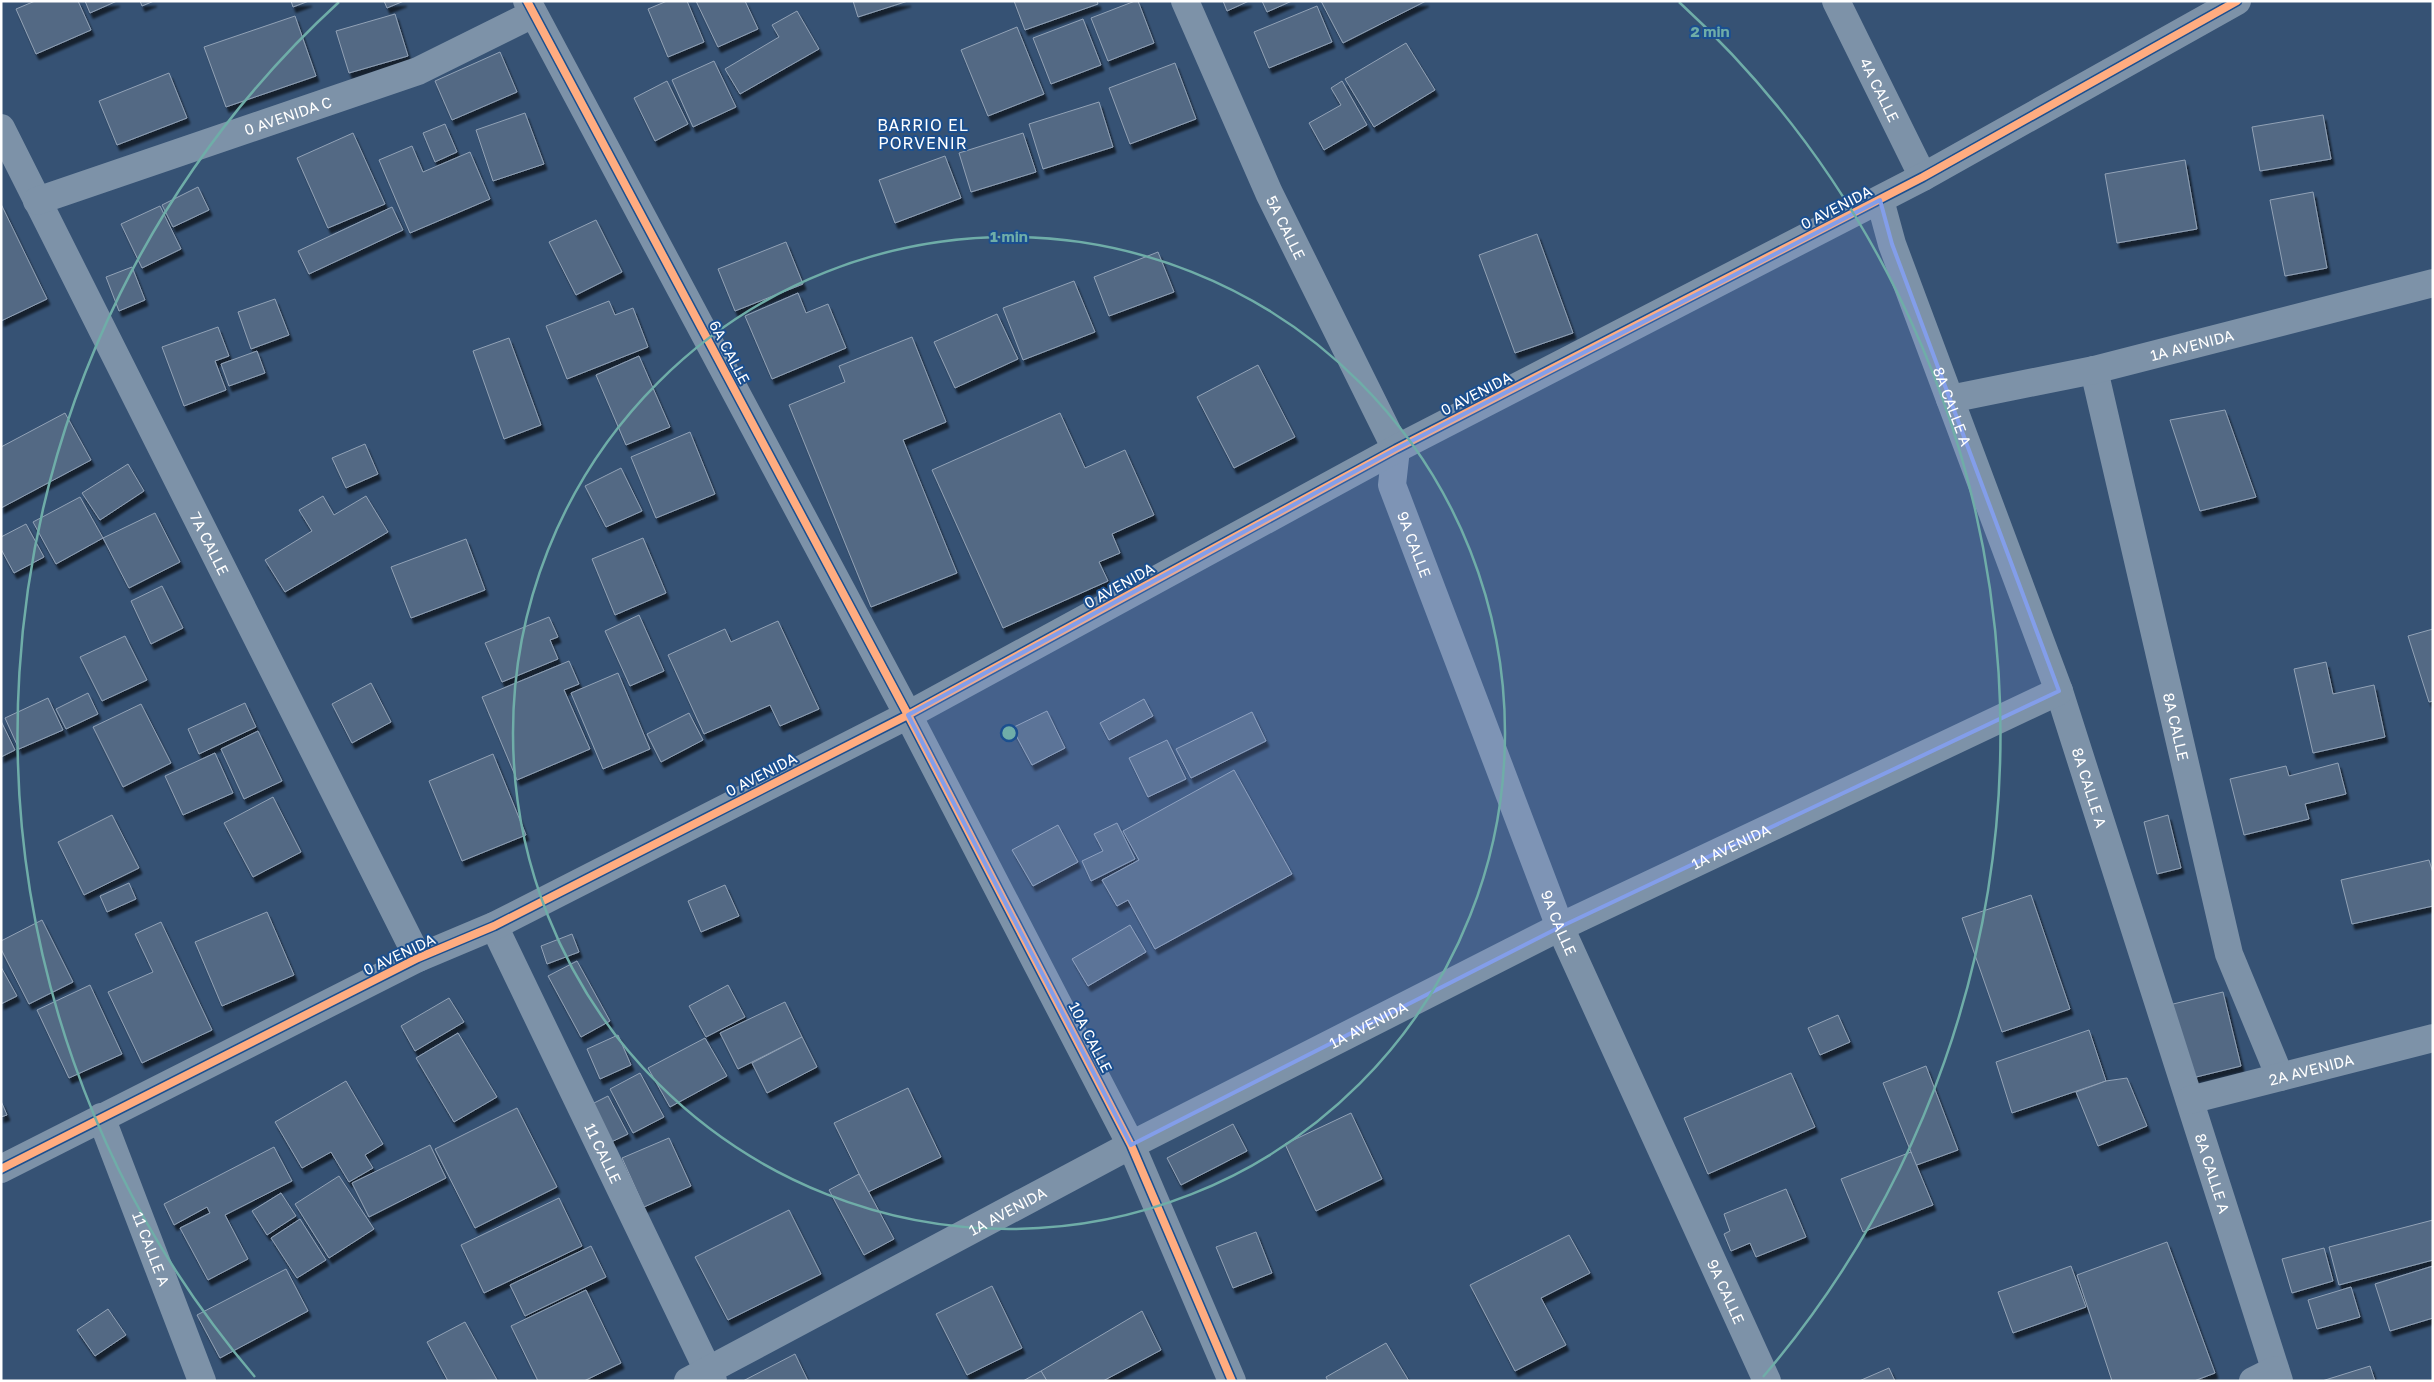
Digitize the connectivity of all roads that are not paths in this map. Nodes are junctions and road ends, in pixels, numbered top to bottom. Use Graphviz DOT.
graph roads {
  1 [pos="1185,1"];
  2 [pos="1836,1"];
  3 [pos="2224,4"];
  4 [pos="530,8"];
  5 [pos="1,128"];
  6 [pos="1924,177"];
  7 [pos="1880,200"];
  8 [pos="36,202"];
  9 [pos="2433,283"];
  10 [pos="2094,370"];
  11 [pos="1950,399"];
  12 [pos="1396,449"];
  13 [pos="2059,691"];
  14 [pos="908,715"];
  15 [pos="494,926"];
  16 [pos="1560,927"];
  17 [pos="418,958"];
  18 [pos="2433,1038"];
  19 [pos="2280,1077"];
  20 [pos="2190,1100"];
  21 [pos="101,1117"];
  22 [pos="1132,1145"];
  23 [pos="1,1169"];
  24 [pos="2269,1377"];
  25 [pos="703,1378"];
  26 [pos="202,1381"];
  27 [pos="1232,1381"];
  28 [pos="1767,1381"];
  1 -- 12 [label="street, 5A CALLE"];
  2 -- 6 [label="street, 4A CALLE"];
  3 -- 6 [label="street, 0 AVENIDA"];
  4 -- 8 [label="street, 0 AVENIDA C"];
  4 -- 14 [label="street, 6A CALLE"];
  5 -- 8 [label="street, 7A CALLE"];
  6 -- 7 [label="street, 0 AVENIDA"];
  7 -- 11 [label="street, 8A CALLE A"];
  7 -- 12 [label="street, 0 AVENIDA"];
  8 -- 17 [label="street, 7A CALLE"];
  9 -- 10 [label="street, 1A AVENIDA"];
  10 -- 11 [label="street, 1A AVENIDA"];
  10 -- 19 [label="street, 8A CALLE"];
  11 -- 13 [label="street, 8A CALLE A"];
  12 -- 14 [label="street, 0 AVENIDA"];
  12 -- 16 [label="street, 9A CALLE"];
  13 -- 16 [label="street, 1A AVENIDA"];
  13 -- 20 [label="street, 8A CALLE A"];
  14 -- 15 [label="street, 0 AVENIDA"];
  14 -- 22 [label="street, 10A CALLE"];
  15 -- 17 [label="street, 0 AVENIDA"];
  15 -- 25 [label="street, 11 CALLE"];
  16 -- 22 [label="street, 1A AVENIDA"];
  16 -- 28 [label="street, 9A CALLE"];
  17 -- 21 [label="street, 0 AVENIDA"];
  18 -- 19 [label="street, 2A AVENIDA"];
  19 -- 20 [label="street, 2A AVENIDA"];
  20 -- 24 [label="street, 8A CALLE A"];
  21 -- 23 [label="street, 0 AVENIDA"];
  21 -- 26 [label="street, 11 CALLE A"];
  22 -- 25 [label="street, 1A AVENIDA"];
  22 -- 27 [label="street, 10A CALLE"];
}
